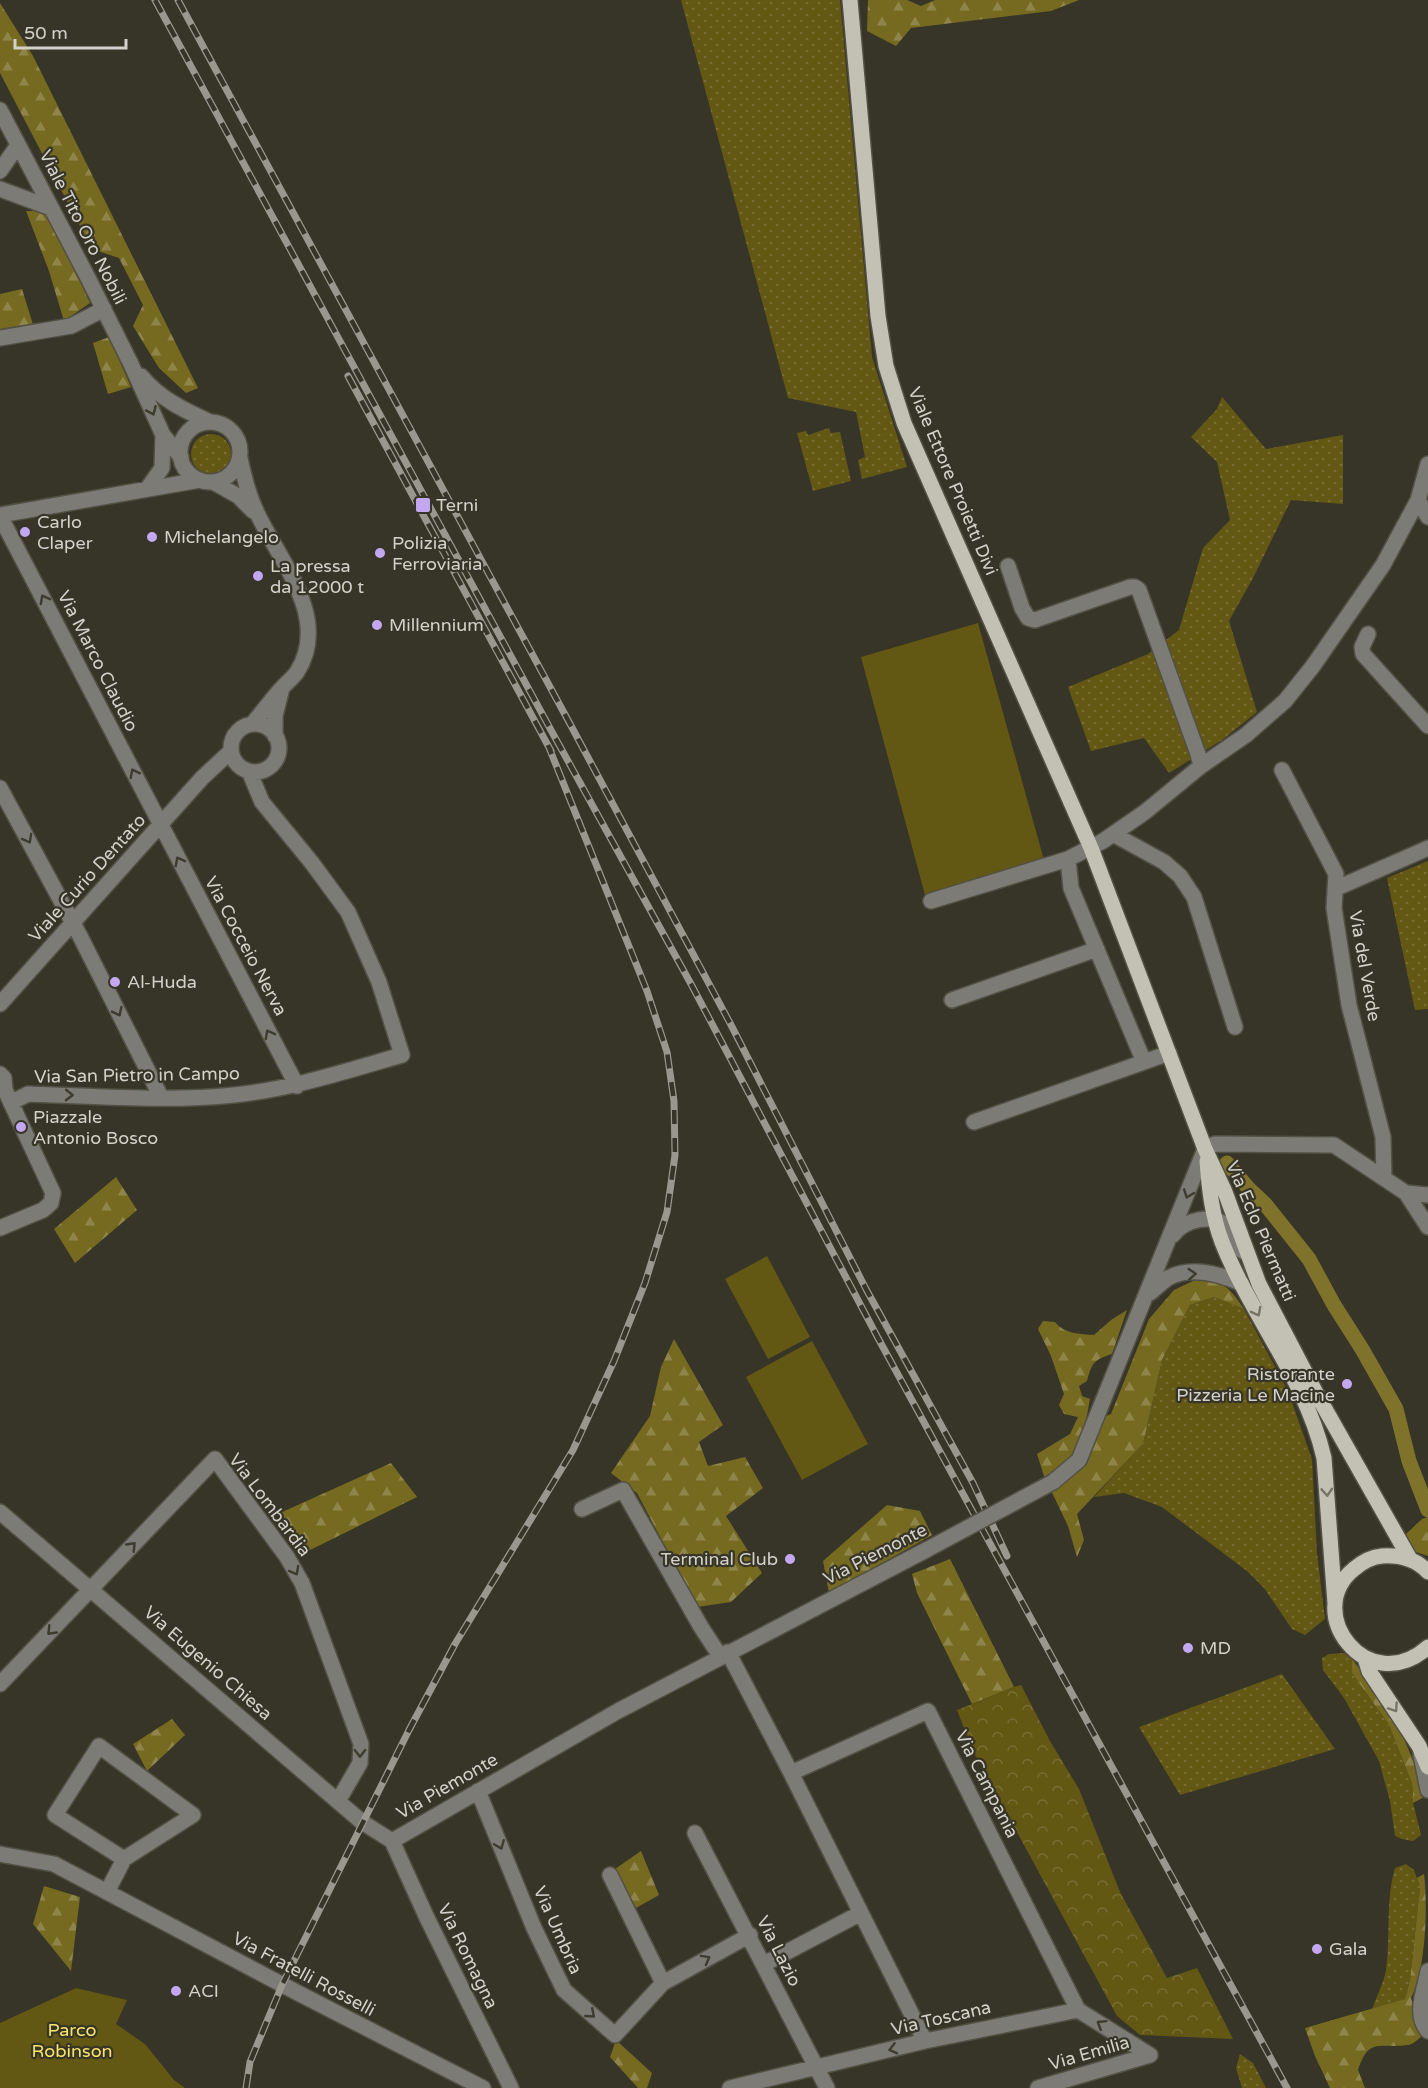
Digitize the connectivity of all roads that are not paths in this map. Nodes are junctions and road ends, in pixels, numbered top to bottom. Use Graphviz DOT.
graph roads {
  1 [pos="850,0"];
  2 [pos="0,110"];
  3 [pos="18,145"];
  4 [pos="0,171"];
  5 [pos="0,189"];
  6 [pos="51,207"];
  7 [pos="104,309"];
  8 [pos="0,339"];
  9 [pos="130,362"];
  10 [pos="210,422"];
  11 [pos="163,435"];
  12 [pos="181,457"];
  13 [pos="240,458"];
  14 [pos="1428,464"];
  15 [pos="207,481"];
  16 [pos="147,489"];
  17 [pos="1418,500"];
  18 [pos="0,515"];
  19 [pos="259,517"];
  20 [pos="1428,517"];
  21 [pos="1008,566"];
  22 [pos="1368,634"];
  23 [pos="282,689"];
  24 [pos="252,724"];
  25 [pos="1428,726"];
  26 [pos="275,736"];
  27 [pos="231,751"];
  28 [pos="1201,766"];
  29 [pos="245,769"];
  30 [pos="1282,770"];
  31 [pos="202,778"];
  32 [pos="0,788"];
  33 [pos="160,825"];
  34 [pos="1113,834"];
  35 [pos="1091,848"];
  36 [pos="1428,848"];
  37 [pos="1068,859"];
  38 [pos="1337,888"];
  39 [pos="931,902"];
  40 [pos="73,922"];
  41 [pos="1097,950"];
  42 [pos="952,1000"];
  43 [pos="0,1004"];
  44 [pos="1235,1027"];
  45 [pos="1169,1053"];
  46 [pos="1144,1062"];
  47 [pos="0,1074"];
  48 [pos="297,1086"];
  49 [pos="6,1094"];
  50 [pos="161,1097"];
  51 [pos="974,1122"];
  52 [pos="1205,1149"];
  53 [pos="1384,1178"];
  54 [pos="1406,1193"];
  55 [pos="1428,1195"];
  56 [pos="1216,1221"];
  57 [pos="1428,1227"];
  58 [pos="0,1228"];
  59 [pos="1169,1239"];
  60 [pos="1242,1284"];
  61 [pos="1259,1284"];
  62 [pos="1147,1295"];
  63 [pos="582,1509"];
  64 [pos="0,1512"];
  65 [pos="1410,1559"];
  66 [pos="1428,1572"];
  67 [pos="92,1588"];
  68 [pos="1335,1604"];
  69 [pos="1428,1647"];
  70 [pos="724,1654"];
  71 [pos="1365,1658"];
  72 [pos="2,1677"];
  73 [pos="1419,1746"];
  74 [pos="1428,1767"];
  75 [pos="791,1773"];
  76 [pos="1428,1790"];
  77 [pos="478,1791"];
  78 [pos="338,1801"];
  79 [pos="695,1833"];
  80 [pos="392,1841"];
  81 [pos="0,1854"];
  82 [pos="124,1859"];
  83 [pos="610,1875"];
  84 [pos="107,1892"];
  85 [pos="861,1912"];
  86 [pos="750,1935"];
  87 [pos="764,1964"];
  88 [pos="1428,1971"];
  89 [pos="663,1983"];
  90 [pos="1078,2010"];
  91 [pos="1428,2031"];
  92 [pos="926,2041"];
  93 [pos="817,2068"];
  94 [pos="483,2088"];
  95 [pos="511,2088"];
  96 [pos="730,2088"];
  97 [pos="827,2088"];
  98 [pos="1038,2088"];
  1 -- 35 [label="main road, Viale Ettore Proietti Divi"];
  2 -- 3 [label="street, Viale Tito Oro Nobili"];
  3 -- 4 [label="street"];
  3 -- 6 [label="street, Viale Tito Oro Nobili"];
  5 -- 6 [label="street"];
  6 -- 7 [label="street, Viale Tito Oro Nobili"];
  7 -- 8 [label="street"];
  7 -- 9 [label="street, Viale Tito Oro Nobili"];
  9 -- 10 [label="street, Viale Tito Oro Nobili"];
  9 -- 11 [label="street, Viale Tito Oro Nobili, one-way"];
  10 -- 12 [label="street"];
  10 -- 13 [label="street"];
  11 -- 12 [label="street, Viale Tito Oro Nobili"];
  11 -- 16 [label="street"];
  12 -- 15 [label="street"];
  13 -- 15 [label="street"];
  13 -- 19 [label="street"];
  14 -- 17 [label="street"];
  15 -- 16 [label="street"];
  15 -- 19 [label="street"];
  16 -- 18 [label="street"];
  17 -- 20 [label="street"];
  17 -- 28 [label="street"];
  33 -- 18 [label="street, Via Marco Claudio, one-way"];
  19 -- 23 [label="street, Viale Curio Dentato"];
  21 -- 28 [label="street"];
  22 -- 25 [label="street"];
  23 -- 24 [label="street, Viale Curio Dentato"];
  23 -- 26 [label="street, Viale Curio Dentato"];
  24 -- 26 [label="street"];
  24 -- 27 [label="street, Viale Curio Dentato"];
  26 -- 29 [label="street, Viale Curio Dentato"];
  27 -- 29 [label="street"];
  27 -- 31 [label="street, Viale Curio Dentato"];
  28 -- 34 [label="street"];
  29 -- 31 [label="street, Viale Curio Dentato"];
  29 -- 48 [label="street, Via San Pietro in Campo"];
  30 -- 38 [label="street, Via del Verde"];
  31 -- 33 [label="street, Viale Curio Dentato"];
  32 -- 40 [label="street, one-way"];
  33 -- 40 [label="street, Viale Curio Dentato"];
  48 -- 33 [label="street, Via Cocceio Nerva, one-way"];
  34 -- 35 [label="street"];
  34 -- 44 [label="street"];
  35 -- 37 [label="street"];
  35 -- 45 [label="main road, Viale Ettore Proietti Divi"];
  36 -- 38 [label="street"];
  37 -- 39 [label="street"];
  37 -- 41 [label="street"];
  38 -- 53 [label="street, Via del Verde"];
  40 -- 43 [label="street, Viale Curio Dentato"];
  40 -- 50 [label="street, one-way"];
  41 -- 42 [label="street"];
  41 -- 46 [label="street"];
  45 -- 46 [label="street"];
  45 -- 52 [label="main road, Viale Ettore Proietti Divi"];
  46 -- 51 [label="street"];
  47 -- 49 [label="street"];
  48 -- 50 [label="street, Via San Pietro in Campo"];
  49 -- 50 [label="street, Via San Pietro in Campo, one-way"];
  49 -- 58 [label="street"];
  52 -- 53 [label="street"];
  52 -- 56 [label="main road, Via Eclo Piermatti"];
  52 -- 59 [label="street, Via Piemonte, one-way"];
  52 -- 61 [label="main road, Via Eclo Piermatti"];
  53 -- 54 [label="street"];
  54 -- 55 [label="street"];
  54 -- 57 [label="street"];
  56 -- 59 [label="street"];
  56 -- 60 [label="main road, Via Eclo Piermatti"];
  56 -- 61 [label="street"];
  59 -- 62 [label="street, Via Piemonte"];
  62 -- 60 [label="street, one-way"];
  60 -- 68 [label="main road, Via Eclo Piermatti, one-way"];
  61 -- 65 [label="main road, Via Eclo Piermatti"];
  62 -- 70 [label="street, Via Piemonte, bridge"];
  63 -- 70 [label="street"];
  64 -- 67 [label="street, Via Eugenio Chiesa"];
  65 -- 66 [label="main road, Via Eclo Piermatti"];
  65 -- 68 [label="main road, Via Eclo Piermatti"];
  67 -- 72 [label="street, one-way"];
  67 -- 78 [label="street, Via Eugenio Chiesa"];
  67 -- 78 [label="street, Via Lombardia, one-way"];
  68 -- 71 [label="main road, Via Eclo Piermatti"];
  69 -- 71 [label="main road"];
  70 -- 75 [label="street"];
  70 -- 77 [label="street, Via Piemonte"];
  71 -- 73 [label="main road, Via Eclo Piermatti, one-way"];
  73 -- 74 [label="main road, Via Eclo Piermatti"];
  73 -- 76 [label="street"];
  75 -- 85 [label="street"];
  75 -- 90 [label="street, Via Campania"];
  77 -- 80 [label="street, Via Piemonte"];
  77 -- 89 [label="street, Via Umbria, one-way"];
  78 -- 80 [label="street, Via Eugenio Chiesa"];
  79 -- 86 [label="street, Via Lazio"];
  80 -- 95 [label="street, Via Romagna"];
  81 -- 84 [label="street, Via Fratelli Rosselli"];
  82 -- 82 [label="street"];
  82 -- 84 [label="street"];
  83 -- 89 [label="street"];
  84 -- 94 [label="street, Via Fratelli Rosselli"];
  85 -- 87 [label="street"];
  85 -- 92 [label="street"];
  86 -- 87 [label="street, Via Lazio"];
  89 -- 86 [label="street, Via Umbria, one-way"];
  87 -- 93 [label="street, Via Lazio"];
  88 -- 91 [label="street"];
  90 -- 92 [label="street, Via Toscana"];
  98 -- 90 [label="street, Via Emilia, one-way"];
  92 -- 93 [label="street, Via Toscana, one-way"];
  93 -- 96 [label="street, Via Toscana"];
  93 -- 97 [label="street, Via Lazio"];
}
